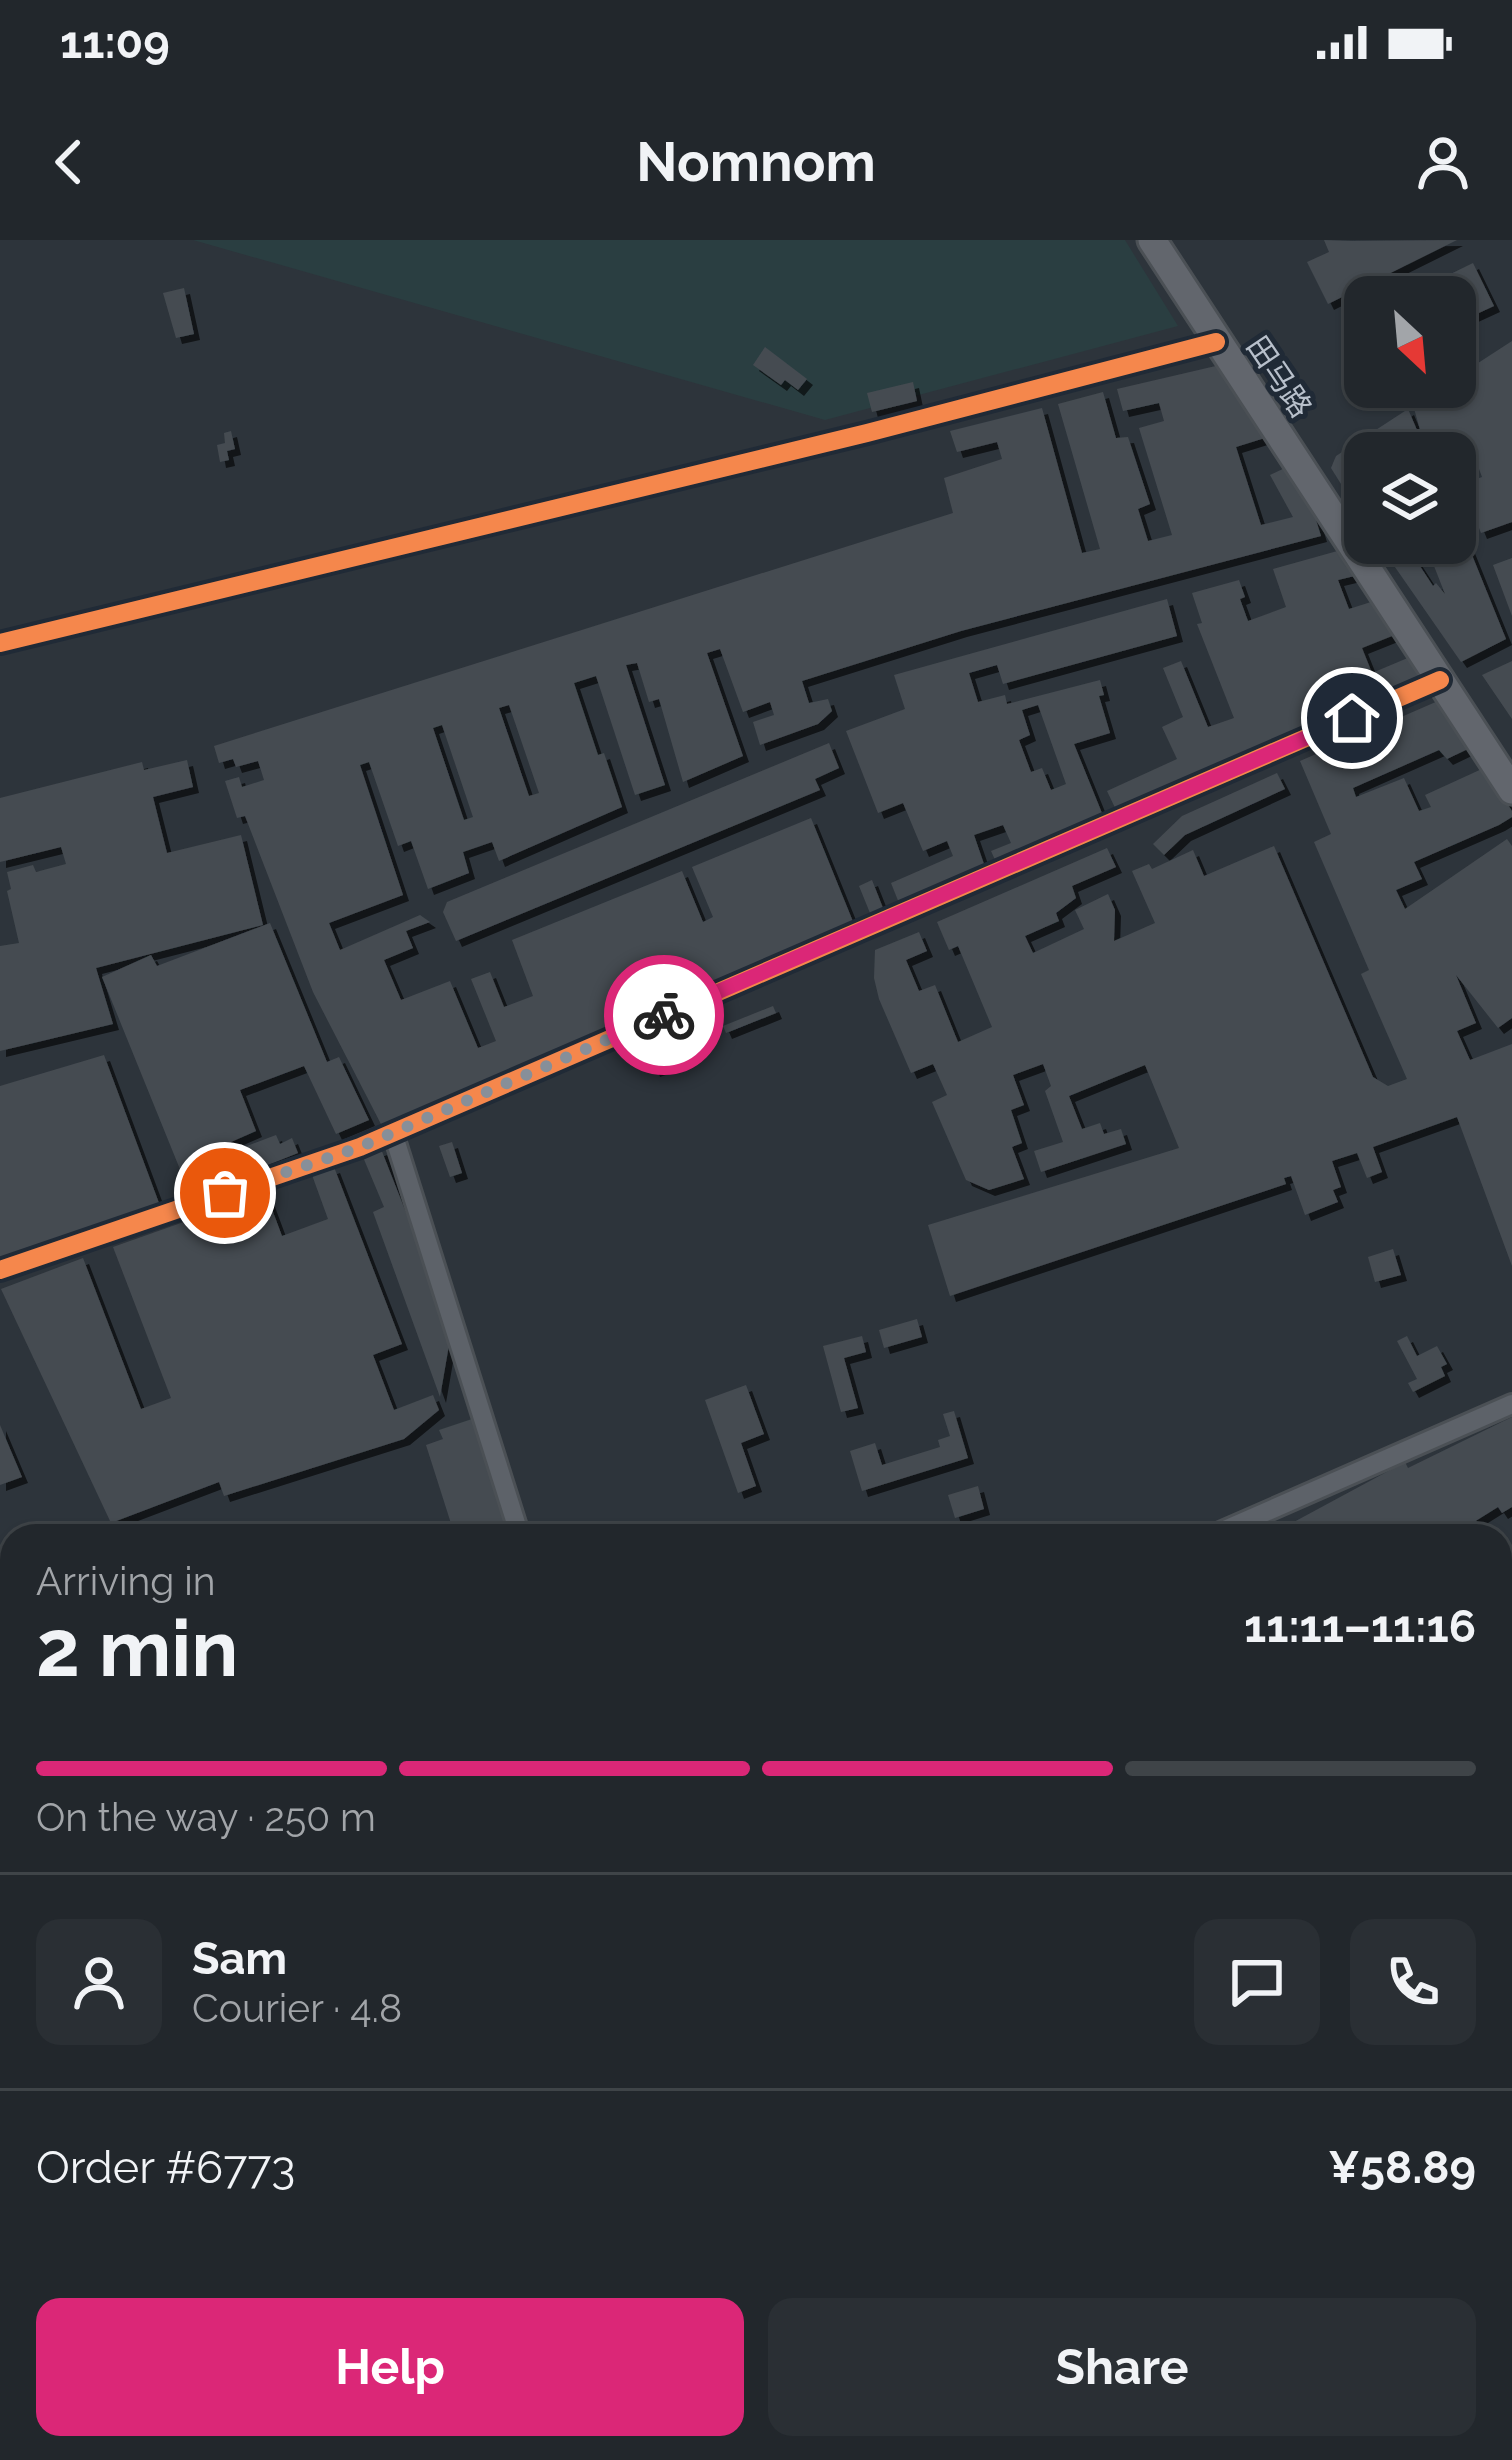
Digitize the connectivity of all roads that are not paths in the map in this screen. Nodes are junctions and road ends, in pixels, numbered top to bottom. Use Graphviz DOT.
graph roads {
  1 [pos="1152,240"];
  2 [pos="1216,342"];
  3 [pos="0,644"];
  4 [pos="1440,680"];
  5 [pos="1512,790"];
  6 [pos="392,1133"];
  7 [pos="0,1270"];
  8 [pos="1512,1404"];
  9 [pos="516,1524"];
  10 [pos="1238,1524"];
  1 -- 2 [label="street, 田马路"];
  2 -- 3 [label="street"];
  2 -- 4 [label="street, 田马路"];
  4 -- 5 [label="street, 田马路"];
  4 -- 6 [label="street"];
  6 -- 7 [label="street"];
  6 -- 9 [label="street"];
  8 -- 10 [label="street"];
}
